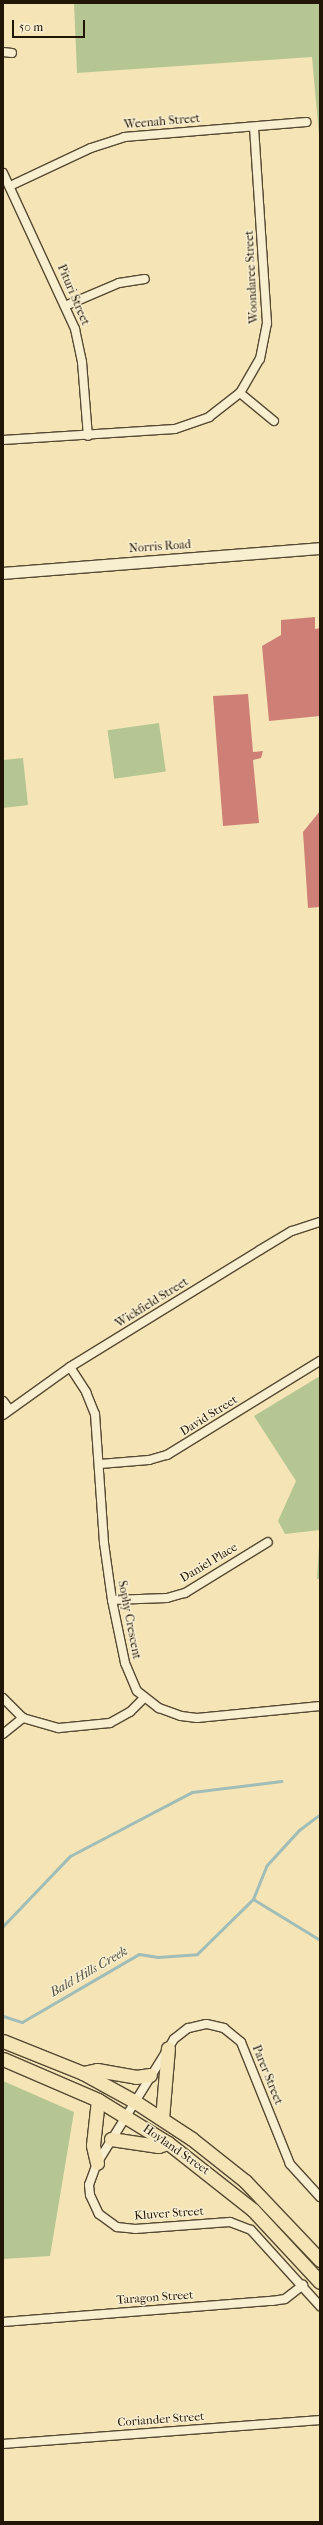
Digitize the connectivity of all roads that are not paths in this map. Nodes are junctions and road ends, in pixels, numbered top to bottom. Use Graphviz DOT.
graph roads {
  1 [pos="3,52"];
  2 [pos="12,53"];
  3 [pos="306,122"];
  4 [pos="254,127"];
  5 [pos="3,173"];
  6 [pos="10,186"];
  7 [pos="145,279"];
  8 [pos="65,306"];
  9 [pos="240,393"];
  10 [pos="274,421"];
  11 [pos="88,436"];
  12 [pos="3,440"];
  13 [pos="320,548"];
  14 [pos="3,573"];
  15 [pos="320,1222"];
  16 [pos="320,1361"];
  17 [pos="70,1367"];
  18 [pos="3,1401"];
  19 [pos="6,1412"];
  20 [pos="100,1464"];
  21 [pos="268,1542"];
  22 [pos="112,1600"];
  23 [pos="144,1698"];
  24 [pos="4,1702"];
  25 [pos="320,1706"];
  26 [pos="23,1718"];
  27 [pos="3,1734"];
  28 [pos="3,2041"];
  29 [pos="168,2048"];
  30 [pos="3,2059"];
  31 [pos="83,2073"];
  32 [pos="150,2075"];
  33 [pos="98,2100"];
  34 [pos="134,2101"];
  35 [pos="126,2116"];
  36 [pos="162,2119"];
  37 [pos="111,2140"];
  38 [pos="168,2143"];
  39 [pos="97,2163"];
  40 [pos="320,2198"];
  41 [pos="320,2260"];
  42 [pos="320,2282"];
  43 [pos="303,2285"];
  44 [pos="320,2306"];
  45 [pos="3,2322"];
  46 [pos="320,2420"];
  47 [pos="3,2444"];
  1 -- 2 [label="street"];
  3 -- 4 [label="street"];
  4 -- 6 [label="street, Weenah Street"];
  4 -- 9 [label="street, Woondaree Street"];
  5 -- 6 [label="street, Pituri Street"];
  6 -- 8 [label="street, Pituri Street"];
  7 -- 8 [label="street"];
  8 -- 11 [label="street, Pituri Street"];
  9 -- 10 [label="street"];
  9 -- 11 [label="street, Woondaree Street"];
  11 -- 12 [label="street, Woondaree Street"];
  13 -- 14 [label="main road, Norris Road"];
  15 -- 17 [label="street, Wickfield Street"];
  16 -- 20 [label="street, David Street"];
  17 -- 19 [label="street, Wickfield Street"];
  17 -- 20 [label="street, Sophy Crescent"];
  18 -- 19 [label="street"];
  20 -- 22 [label="street, Sophy Crescent"];
  21 -- 22 [label="street, Daniel Place"];
  22 -- 23 [label="street, Sophy Crescent"];
  23 -- 25 [label="street, Sophy Crescent"];
  23 -- 26 [label="street"];
  24 -- 26 [label="street"];
  26 -- 27 [label="street"];
  28 -- 31 [label="main road, Hoyland Street"];
  29 -- 32 [label="street, Parer Street"];
  29 -- 36 [label="main road"];
  29 -- 40 [label="street, Parer Street"];
  30 -- 33 [label="main road, Hoyland Street"];
  31 -- 32 [label="main road"];
  31 -- 34 [label="main road, Hoyland Street"];
  32 -- 34 [label="street, Parer Street"];
  33 -- 35 [label="main road, Hoyland Street"];
  33 -- 39 [label="main road"];
  34 -- 35 [label="street, Parer Street"];
  34 -- 36 [label="main road, Hoyland Street"];
  35 -- 37 [label="street, Kluver Street"];
  35 -- 38 [label="main road, Hoyland Street"];
  36 -- 41 [label="main road, Hoyland Street"];
  37 -- 38 [label="main road"];
  37 -- 39 [label="street, Kluver Street"];
  38 -- 42 [label="main road, Hoyland Street"];
  39 -- 43 [label="street, Kluver Street"];
  43 -- 44 [label="street, Kluver Street"];
  43 -- 45 [label="street, Taragon Street"];
  46 -- 47 [label="street, Coriander Street"];
}
